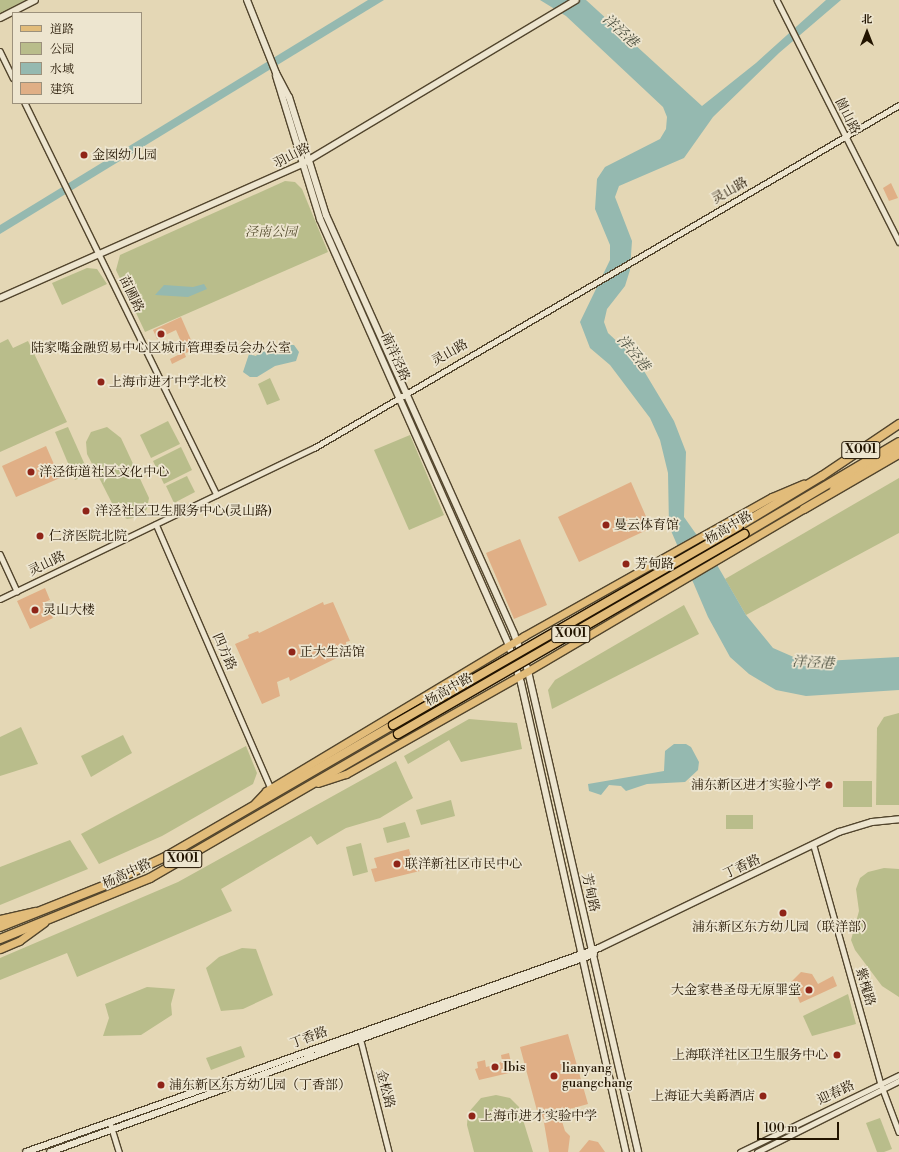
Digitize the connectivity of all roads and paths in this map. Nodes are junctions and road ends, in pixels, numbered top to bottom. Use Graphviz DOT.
graph roads {
  1 [pos="35,0"];
  2 [pos="247,0"];
  3 [pos="576,0"];
  4 [pos="777,0"];
  5 [pos="0,18"];
  6 [pos="0,51"];
  7 [pos="276,72"];
  8 [pos="12,76"];
  9 [pos="25,104"];
  10 [pos="899,105"];
  11 [pos="845,136"];
  12 [pos="308,160"];
  13 [pos="302,164"];
  14 [pos="899,242"];
  15 [pos="99,254"];
  16 [pos="0,298"];
  17 [pos="406,392"];
  18 [pos="400,396"];
  19 [pos="899,424"];
  20 [pos="899,442"];
  21 [pos="899,447"];
  22 [pos="899,454"];
  23 [pos="822,476"];
  24 [pos="217,495"];
  25 [pos="804,509"];
  26 [pos="156,524"];
  27 [pos="0,554"];
  28 [pos="17,591"];
  29 [pos="0,598"];
  30 [pos="517,640"];
  31 [pos="509,646"];
  32 [pos="528,671"];
  33 [pos="516,678"];
  34 [pos="311,785"];
  35 [pos="271,788"];
  36 [pos="252,807"];
  37 [pos="899,819"];
  38 [pos="814,846"];
  39 [pos="47,909"];
  40 [pos="0,919"];
  41 [pos="49,920"];
  42 [pos="0,927"];
  43 [pos="2,938"];
  44 [pos="599,948"];
  45 [pos="0,949"];
  46 [pos="591,949"];
  47 [pos="580,953"];
  48 [pos="593,956"];
  49 [pos="582,960"];
  50 [pos="359,1032"];
  51 [pos="361,1040"];
  52 [pos="899,1075"];
  53 [pos="899,1081"];
  54 [pos="881,1084"];
  55 [pos="882,1089"];
  56 [pos="110,1122"];
  57 [pos="112,1129"];
  58 [pos="899,1132"];
  59 [pos="26,1152"];
  60 [pos="50,1152"];
  61 [pos="119,1152"];
  62 [pos="389,1152"];
  63 [pos="626,1152"];
  64 [pos="638,1152"];
  65 [pos="740,1152"];
  66 [pos="757,1152"];
  1 -- 5 [label="main road"];
  2 -- 7 [label="main road, 南洋泾路"];
  3 -- 12 [label="main road, 羽山路"];
  4 -- 11 [label="street, 崮山路"];
  6 -- 8 [label="street"];
  7 -- 12 [label="main road, 南洋泾路"];
  7 -- 13 [label="main road, 南洋泾路"];
  9 -- 15 [label="street, 苗圃路"];
  10 -- 11 [label="street, 灵山路"];
  11 -- 14 [label="street, 崮山路"];
  11 -- 17 [label="street, 灵山路"];
  12 -- 13 [label="main road, 羽山路"];
  12 -- 17 [label="main road, 南洋泾路"];
  13 -- 15 [label="main road, 羽山路"];
  13 -- 18 [label="main road, 南洋泾路"];
  15 -- 16 [label="main road, 羽山路"];
  15 -- 24 [label="street, 苗圃路"];
  17 -- 18 [label="street, 灵山路"];
  17 -- 30 [label="main road, 南洋泾路"];
  18 -- 24 [label="street, 灵山路"];
  18 -- 31 [label="main road, 南洋泾路"];
  19 -- 23 [label="highway, 杨高中路 / X001"];
  20 -- 34 [label="highway, 杨高中路 / X001, bridge"];
  21 -- 25 [label="main road, 杨高中路 / X001"];
  22 -- 25 [label="highway"];
  23 -- 30 [label="main road, 杨高中路 / X001"];
  23 -- 36 [label="highway, 杨高中路 / X001, bridge"];
  24 -- 26 [label="street, 灵山路"];
  25 -- 32 [label="main road, 杨高中路 / X001"];
  26 -- 28 [label="street, 灵山路"];
  26 -- 35 [label="street, 四方路"];
  27 -- 28 [label="street"];
  28 -- 29 [label="street, 灵山路"];
  30 -- 31 [label="main road, 杨高中路 / X001"];
  30 -- 32 [label="main road, 芳甸路"];
  31 -- 33 [label="main road, 芳甸路"];
  31 -- 35 [label="main road, 杨高中路 / X001"];
  32 -- 33 [label="main road, 杨高中路"];
  32 -- 46 [label="main road, 芳甸路"];
  33 -- 34 [label="main road, X001"];
  33 -- 47 [label="main road, 芳甸路"];
  34 -- 41 [label="highway, 杨高中路 / X001"];
  35 -- 36 [label="main road, 杨高中路 / X001"];
  36 -- 39 [label="highway, 杨高中路 / X001"];
  37 -- 38 [label="main road, 丁香路"];
  38 -- 44 [label="main road, 丁香路"];
  38 -- 54 [label="street, 紫槐路"];
  39 -- 40 [label="main road, 杨高中路 / X001"];
  39 -- 42 [label="highway, 杨高中路 / X001"];
  41 -- 43 [label="highway, 杨高中路 / X001"];
  41 -- 45 [label="main road, X001"];
  44 -- 46 [label="main road, 丁香路"];
  44 -- 48 [label="main road, 丁香路"];
  46 -- 47 [label="main road, 丁香路"];
  46 -- 48 [label="main road, 芳甸路"];
  47 -- 49 [label="main road, 芳甸路"];
  47 -- 50 [label="main road, 丁香路"];
  48 -- 49 [label="main road, 丁香路"];
  48 -- 64 [label="main road, 芳甸路"];
  49 -- 51 [label="main road, 丁香路"];
  49 -- 63 [label="main road, 芳甸路"];
  50 -- 51 [label="street, 金松路"];
  50 -- 56 [label="main road, 丁香路"];
  51 -- 57 [label="main road, 丁香路"];
  51 -- 62 [label="street, 金松路"];
  52 -- 54 [label="street, 迎春路"];
  53 -- 55 [label="street, 迎春路"];
  54 -- 55 [label="street, 紫槐路"];
  54 -- 65 [label="street, 迎春路"];
  55 -- 58 [label="street, 紫槐路"];
  55 -- 66 [label="street, 迎春路"];
  56 -- 57 [label="street"];
  56 -- 59 [label="main road, 丁香路"];
  57 -- 60 [label="main road, 丁香路"];
  57 -- 61 [label="street"];
}
